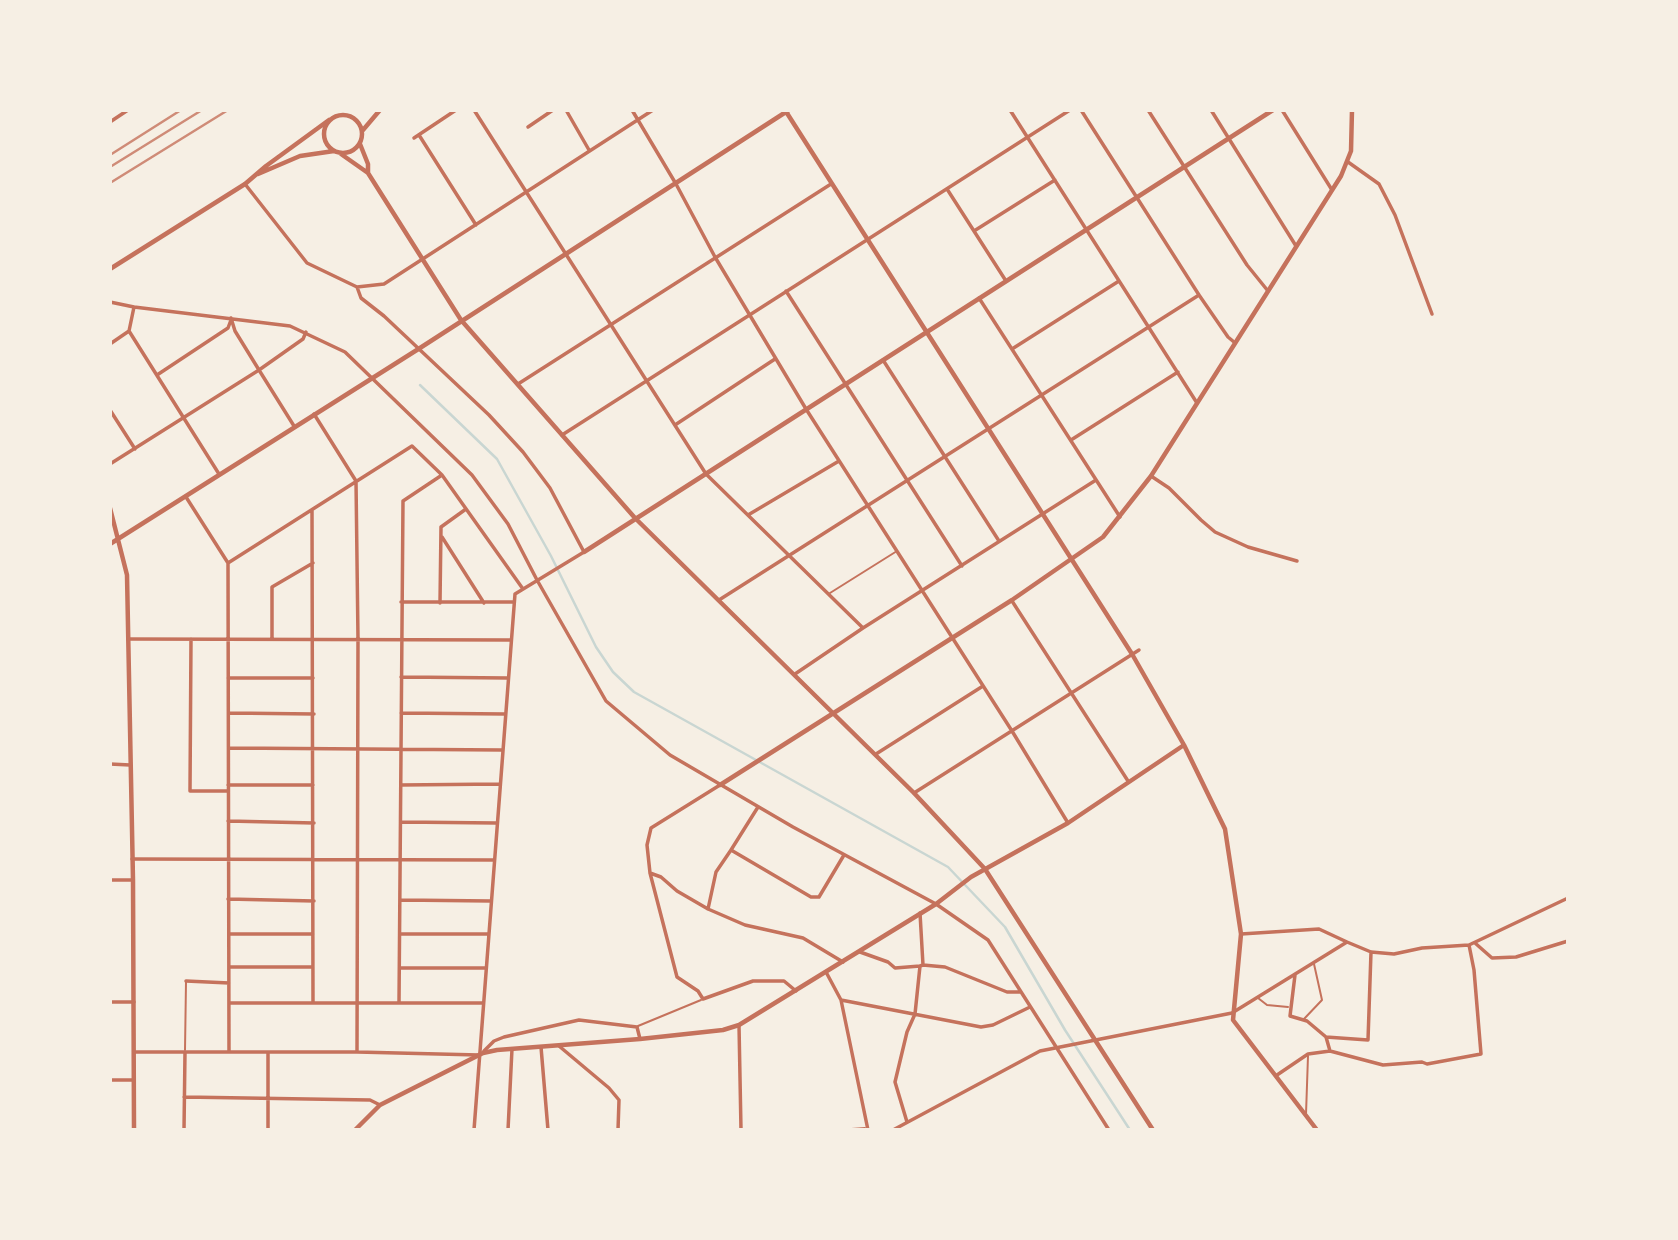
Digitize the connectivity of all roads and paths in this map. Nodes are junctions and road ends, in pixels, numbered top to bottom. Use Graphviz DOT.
graph roads {
  1 [pos="128,110"];
  2 [pos="380,110"];
  3 [pos="456,110"];
  4 [pos="474,110"];
  5 [pos="553,110"];
  6 [pos="566,110"];
  7 [pos="632,110"];
  8 [pos="653,110"];
  9 [pos="1010,110"];
  10 [pos="1070,110"];
  11 [pos="1081,110"];
  12 [pos="1148,110"];
  13 [pos="1211,110"];
  14 [pos="1273,110"];
  15 [pos="1282,110"];
  16 [pos="1352,110"];
  17 [pos="787,111"];
  18 [pos="343,112"];
  19 [pos="330,120"];
  20 [pos="638,120"];
  21 [pos="110,122"];
  22 [pos="528,127"];
  23 [pos="363,131"];
  24 [pos="1028,137"];
  25 [pos="1229,138"];
  26 [pos="360,144"];
  27 [pos="590,150"];
  28 [pos="337,152"];
  29 [pos="1348,162"];
  30 [pos="1185,167"];
  31 [pos="369,173"];
  32 [pos="251,178"];
  33 [pos="1055,180"];
  34 [pos="245,184"];
  35 [pos="676,184"];
  36 [pos="831,184"];
  37 [pos="947,189"];
  38 [pos="1332,190"];
  39 [pos="527,192"];
  40 [pos="1137,197"];
  41 [pos="476,225"];
  42 [pos="1086,230"];
  43 [pos="974,231"];
  44 [pos="868,239"];
  45 [pos="1296,246"];
  46 [pos="567,254"];
  47 [pos="715,257"];
  48 [pos="422,259"];
  49 [pos="110,270"];
  50 [pos="1006,281"];
  51 [pos="1119,281"];
  52 [pos="357,287"];
  53 [pos="1268,290"];
  54 [pos="786,291"];
  55 [pos="1199,295"];
  56 [pos="979,298"];
  57 [pos="110,302"];
  58 [pos="134,307"];
  59 [pos="1433,314"];
  60 [pos="750,316"];
  61 [pos="232,318"];
  62 [pos="461,320"];
  63 [pos="611,324"];
  64 [pos="1149,326"];
  65 [pos="129,331"];
  66 [pos="926,331"];
  67 [pos="306,332"];
  68 [pos="1234,342"];
  69 [pos="110,344"];
  70 [pos="420,348"];
  71 [pos="1011,349"];
  72 [pos="776,359"];
  73 [pos="883,360"];
  74 [pos="259,370"];
  75 [pos="1178,372"];
  76 [pos="157,375"];
  77 [pos="371,378"];
  78 [pos="646,382"];
  79 [pos="518,384"];
  80 [pos="846,384"];
  81 [pos="1041,395"];
  82 [pos="1197,403"];
  83 [pos="806,409"];
  84 [pos="110,410"];
  85 [pos="313,414"];
  86 [pos="184,416"];
  87 [pos="675,425"];
  88 [pos="294,426"];
  89 [pos="988,429"];
  90 [pos="562,435"];
  91 [pos="1071,440"];
  92 [pos="135,449"];
  93 [pos="945,456"];
  94 [pos="839,461"];
  95 [pos="110,464"];
  96 [pos="219,474"];
  97 [pos="706,474"];
  98 [pos="442,475"];
  99 [pos="1151,476"];
  100 [pos="908,480"];
  101 [pos="1096,480"];
  102 [pos="356,481"];
  103 [pos="186,497"];
  104 [pos="868,506"];
  105 [pos="110,508"];
  106 [pos="466,509"];
  107 [pos="312,510"];
  108 [pos="1042,513"];
  109 [pos="748,515"];
  110 [pos="635,518"];
  111 [pos="1120,518"];
  112 [pos="440,536"];
  113 [pos="119,538"];
  114 [pos="999,542"];
  115 [pos="110,544"];
  116 [pos="897,551"];
  117 [pos="584,552"];
  118 [pos="791,556"];
  119 [pos="1072,560"];
  120 [pos="1297,561"];
  121 [pos="313,563"];
  122 [pos="228,564"];
  123 [pos="962,566"];
  124 [pos="537,580"];
  125 [pos="523,589"];
  126 [pos="922,591"];
  127 [pos="829,593"];
  128 [pos="1012,600"];
  129 [pos="401,601"];
  130 [pos="717,601"];
  131 [pos="514,602"];
  132 [pos="440,603"];
  133 [pos="484,603"];
  134 [pos="863,628"];
  135 [pos="313,638"];
  136 [pos="952,638"];
  137 [pos="128,639"];
  138 [pos="191,639"];
  139 [pos="272,639"];
  140 [pos="358,639"];
  141 [pos="401,639"];
  142 [pos="228,640"];
  143 [pos="511,640"];
  144 [pos="1139,650"];
  145 [pos="1132,654"];
  146 [pos="793,675"];
  147 [pos="401,677"];
  148 [pos="228,678"];
  149 [pos="314,678"];
  150 [pos="508,678"];
  151 [pos="983,686"];
  152 [pos="1071,693"];
  153 [pos="229,713"];
  154 [pos="314,713"];
  155 [pos="401,713"];
  156 [pos="505,715"];
  157 [pos="832,715"];
  158 [pos="1012,731"];
  159 [pos="1184,745"];
  160 [pos="229,748"];
  161 [pos="313,749"];
  162 [pos="401,749"];
  163 [pos="357,750"];
  164 [pos="502,750"];
  165 [pos="874,755"];
  166 [pos="110,764"];
  167 [pos="130,765"];
  168 [pos="1128,781"];
  169 [pos="500,784"];
  170 [pos="228,785"];
  171 [pos="313,785"];
  172 [pos="401,785"];
  173 [pos="720,785"];
  174 [pos="228,791"];
  175 [pos="914,793"];
  176 [pos="758,807"];
  177 [pos="228,821"];
  178 [pos="401,821"];
  179 [pos="314,822"];
  180 [pos="496,823"];
  181 [pos="1068,823"];
  182 [pos="731,850"];
  183 [pos="844,855"];
  184 [pos="132,859"];
  185 [pos="228,859"];
  186 [pos="357,859"];
  187 [pos="401,859"];
  188 [pos="314,860"];
  189 [pos="494,860"];
  190 [pos="985,869"];
  191 [pos="650,873"];
  192 [pos="110,880"];
  193 [pos="133,880"];
  194 [pos="1568,898"];
  195 [pos="228,900"];
  196 [pos="400,900"];
  197 [pos="313,901"];
  198 [pos="491,901"];
  199 [pos="936,904"];
  200 [pos="708,909"];
  201 [pos="920,913"];
  202 [pos="229,934"];
  203 [pos="313,934"];
  204 [pos="400,934"];
  205 [pos="488,934"];
  206 [pos="1241,934"];
  207 [pos="1568,941"];
  208 [pos="1347,942"];
  209 [pos="1475,943"];
  210 [pos="1469,945"];
  211 [pos="860,952"];
  212 [pos="1371,952"];
  213 [pos="843,962"];
  214 [pos="1313,963"];
  215 [pos="922,966"];
  216 [pos="229,967"];
  217 [pos="313,967"];
  218 [pos="400,968"];
  219 [pos="486,968"];
  220 [pos="826,972"];
  221 [pos="1295,975"];
  222 [pos="186,981"];
  223 [pos="229,982"];
  224 [pos="796,991"];
  225 [pos="1020,992"];
  226 [pos="1257,998"];
  227 [pos="703,999"];
  228 [pos="841,1000"];
  229 [pos="110,1002"];
  230 [pos="134,1002"];
  231 [pos="229,1003"];
  232 [pos="313,1003"];
  233 [pos="356,1003"];
  234 [pos="399,1003"];
  235 [pos="483,1003"];
  236 [pos="1030,1007"];
  237 [pos="1291,1008"];
  238 [pos="1232,1013"];
  239 [pos="915,1014"];
  240 [pos="1303,1020"];
  241 [pos="739,1025"];
  242 [pos="637,1027"];
  243 [pos="1326,1037"];
  244 [pos="640,1039"];
  245 [pos="1096,1041"];
  246 [pos="559,1046"];
  247 [pos="541,1047"];
  248 [pos="1058,1047"];
  249 [pos="512,1049"];
  250 [pos="1330,1051"];
  251 [pos="134,1052"];
  252 [pos="185,1052"];
  253 [pos="229,1052"];
  254 [pos="268,1052"];
  255 [pos="357,1052"];
  256 [pos="481,1054"];
  257 [pos="1308,1054"];
  258 [pos="1277,1075"];
  259 [pos="110,1080"];
  260 [pos="134,1080"];
  261 [pos="184,1097"];
  262 [pos="268,1098"];
  263 [pos="380,1105"];
  264 [pos="1306,1115"];
  265 [pos="907,1122"];
  266 [pos="868,1129"];
  267 [pos="134,1130"];
  268 [pos="184,1130"];
  269 [pos="268,1130"];
  270 [pos="355,1130"];
  271 [pos="474,1130"];
  272 [pos="508,1130"];
  273 [pos="548,1130"];
  274 [pos="618,1130"];
  275 [pos="740,1130"];
  276 [pos="838,1130"];
  277 [pos="893,1130"];
  278 [pos="1109,1130"];
  279 [pos="1153,1130"];
  280 [pos="1317,1130"];
  1 -- 21 [label="street"];
  2 -- 23 [label="street"];
  3 -- 41 [label="street"];
  4 -- 39 [label="street"];
  5 -- 22 [label="street"];
  6 -- 27 [label="street"];
  7 -- 20 [label="street"];
  8 -- 20 [label="street"];
  9 -- 24 [label="street"];
  10 -- 24 [label="street"];
  11 -- 40 [label="street"];
  12 -- 30 [label="street"];
  13 -- 25 [label="street"];
  14 -- 25 [label="street"];
  15 -- 38 [label="street"];
  16 -- 29 [label="street"];
  17 -- 35 [label="street"];
  17 -- 36 [label="street"];
  18 -- 19 [label="street"];
  18 -- 23 [label="street"];
  19 -- 28 [label="street"];
  19 -- 32 [label="street"];
  20 -- 27 [label="street"];
  20 -- 35 [label="street"];
  23 -- 26 [label="street"];
  24 -- 33 [label="street"];
  24 -- 37 [label="street"];
  25 -- 30 [label="street"];
  25 -- 45 [label="street"];
  26 -- 28 [label="street"];
  26 -- 31 [label="street"];
  27 -- 39 [label="street"];
  28 -- 31 [label="street"];
  28 -- 32 [label="street"];
  29 -- 38 [label="street"];
  29 -- 59 [label="street"];
  30 -- 40 [label="street"];
  30 -- 53 [label="street"];
  31 -- 48 [label="street"];
  32 -- 34 [label="street"];
  33 -- 42 [label="street"];
  33 -- 43 [label="street"];
  34 -- 49 [label="street"];
  34 -- 52 [label="street"];
  35 -- 46 [label="street"];
  35 -- 47 [label="street"];
  36 -- 44 [label="street"];
  36 -- 47 [label="street"];
  37 -- 43 [label="street"];
  37 -- 44 [label="street"];
  38 -- 45 [label="street"];
  39 -- 41 [label="street"];
  39 -- 46 [label="street"];
  40 -- 42 [label="street"];
  40 -- 55 [label="street"];
  41 -- 48 [label="street"];
  42 -- 50 [label="street"];
  42 -- 51 [label="street"];
  43 -- 50 [label="street"];
  44 -- 54 [label="street"];
  44 -- 66 [label="street"];
  45 -- 53 [label="street"];
  46 -- 62 [label="street"];
  46 -- 63 [label="street"];
  47 -- 60 [label="street"];
  47 -- 63 [label="street"];
  48 -- 52 [label="street"];
  48 -- 62 [label="street"];
  50 -- 56 [label="street"];
  51 -- 64 [label="street"];
  51 -- 71 [label="street"];
  52 -- 70 [label="street"];
  53 -- 68 [label="street"];
  54 -- 60 [label="street"];
  54 -- 80 [label="street"];
  55 -- 64 [label="street"];
  55 -- 68 [label="street"];
  56 -- 66 [label="street"];
  56 -- 71 [label="street"];
  57 -- 58 [label="street"];
  58 -- 61 [label="street"];
  58 -- 65 [label="street"];
  60 -- 72 [label="street"];
  60 -- 78 [label="street"];
  61 -- 67 [label="street"];
  61 -- 74 [label="street"];
  61 -- 76 [label="street"];
  62 -- 70 [label="street"];
  62 -- 79 [label="street"];
  63 -- 78 [label="street"];
  63 -- 79 [label="street"];
  64 -- 75 [label="street"];
  64 -- 81 [label="street"];
  65 -- 69 [label="street"];
  65 -- 76 [label="street"];
  66 -- 73 [label="street"];
  66 -- 89 [label="street"];
  67 -- 74 [label="street"];
  67 -- 77 [label="street"];
  68 -- 82 [label="street"];
  70 -- 77 [label="street"];
  70 -- 117 [label="street"];
  71 -- 81 [label="street"];
  72 -- 83 [label="street"];
  72 -- 87 [label="street"];
  73 -- 80 [label="street"];
  73 -- 93 [label="street"];
  74 -- 86 [label="street"];
  74 -- 88 [label="street"];
  75 -- 82 [label="street"];
  75 -- 91 [label="street"];
  76 -- 86 [label="street"];
  77 -- 85 [label="street"];
  77 -- 124 [label="street"];
  78 -- 87 [label="street"];
  78 -- 90 [label="street"];
  79 -- 90 [label="street"];
  80 -- 83 [label="street"];
  80 -- 100 [label="street"];
  81 -- 89 [label="street"];
  81 -- 91 [label="street"];
  82 -- 99 [label="street"];
  83 -- 94 [label="street"];
  83 -- 97 [label="street"];
  84 -- 92 [label="street"];
  85 -- 88 [label="street"];
  85 -- 102 [label="street"];
  86 -- 92 [label="street"];
  86 -- 96 [label="street"];
  87 -- 97 [label="street"];
  88 -- 96 [label="street"];
  89 -- 93 [label="street"];
  89 -- 108 [label="street"];
  90 -- 110 [label="street"];
  91 -- 101 [label="street"];
  92 -- 95 [label="street"];
  93 -- 100 [label="street"];
  93 -- 114 [label="street"];
  94 -- 104 [label="street"];
  94 -- 109 [label="street"];
  96 -- 103 [label="street"];
  97 -- 109 [label="street"];
  97 -- 110 [label="street"];
  98 -- 102 [label="street"];
  98 -- 106 [label="street"];
  98 -- 129 [label="street"];
  99 -- 111 [label="street"];
  99 -- 120 [label="street"];
  100 -- 104 [label="street"];
  100 -- 123 [label="street"];
  101 -- 108 [label="street"];
  101 -- 111 [label="street"];
  102 -- 107 [label="street"];
  102 -- 140 [label="street"];
  103 -- 113 [label="street"];
  103 -- 122 [label="street"];
  104 -- 116 [label="street"];
  104 -- 118 [label="street"];
  105 -- 113 [label="street"];
  106 -- 112 [label="street"];
  106 -- 125 [label="street"];
  107 -- 121 [label="street"];
  107 -- 122 [label="street"];
  108 -- 114 [label="street"];
  108 -- 119 [label="street"];
  109 -- 118 [label="street"];
  110 -- 117 [label="street"];
  110 -- 130 [label="street"];
  111 -- 119 [label="street"];
  112 -- 132 [label="street"];
  112 -- 133 [label="street"];
  113 -- 115 [label="street"];
  113 -- 137 [label="street"];
  114 -- 123 [label="street"];
  116 -- 126 [label="street"];
  116 -- 127 [label="lane"];
  117 -- 124 [label="street"];
  118 -- 127 [label="street"];
  118 -- 130 [label="street"];
  119 -- 128 [label="street"];
  119 -- 145 [label="street"];
  121 -- 135 [label="street"];
  121 -- 139 [label="street"];
  122 -- 142 [label="street"];
  123 -- 126 [label="street"];
  124 -- 125 [label="street"];
  124 -- 173 [label="street"];
  125 -- 131 [label="street"];
  126 -- 134 [label="street"];
  126 -- 136 [label="street"];
  127 -- 134 [label="street"];
  128 -- 136 [label="street"];
  128 -- 152 [label="street"];
  129 -- 132 [label="street"];
  129 -- 141 [label="street"];
  130 -- 146 [label="street"];
  131 -- 133 [label="street"];
  131 -- 143 [label="street"];
  132 -- 133 [label="street"];
  134 -- 146 [label="street"];
  135 -- 139 [label="street"];
  135 -- 140 [label="street"];
  135 -- 149 [label="street"];
  136 -- 151 [label="street"];
  136 -- 157 [label="street"];
  137 -- 138 [label="street"];
  137 -- 167 [label="street"];
  138 -- 142 [label="street"];
  138 -- 174 [label="street"];
  139 -- 142 [label="street"];
  140 -- 141 [label="street"];
  140 -- 163 [label="street"];
  141 -- 143 [label="street"];
  141 -- 147 [label="street"];
  142 -- 148 [label="street"];
  143 -- 150 [label="street"];
  144 -- 145 [label="street"];
  145 -- 152 [label="street"];
  145 -- 159 [label="street"];
  146 -- 157 [label="street"];
  147 -- 150 [label="street"];
  147 -- 155 [label="street"];
  148 -- 149 [label="street"];
  148 -- 153 [label="street"];
  149 -- 154 [label="street"];
  150 -- 156 [label="street"];
  151 -- 158 [label="street"];
  151 -- 165 [label="street"];
  152 -- 158 [label="street"];
  152 -- 168 [label="street"];
  153 -- 154 [label="street"];
  153 -- 160 [label="street"];
  154 -- 161 [label="street"];
  155 -- 156 [label="street"];
  155 -- 162 [label="street"];
  156 -- 164 [label="street"];
  157 -- 165 [label="street"];
  157 -- 173 [label="street"];
  158 -- 175 [label="street"];
  158 -- 181 [label="street"];
  159 -- 168 [label="street"];
  159 -- 206 [label="street"];
  160 -- 161 [label="street"];
  160 -- 170 [label="street"];
  161 -- 163 [label="street"];
  161 -- 171 [label="street"];
  162 -- 163 [label="street"];
  162 -- 164 [label="street"];
  162 -- 172 [label="street"];
  163 -- 186 [label="street"];
  164 -- 169 [label="street"];
  165 -- 175 [label="street"];
  166 -- 167 [label="street"];
  167 -- 184 [label="street"];
  168 -- 181 [label="street"];
  169 -- 172 [label="street"];
  169 -- 180 [label="street"];
  170 -- 171 [label="street"];
  170 -- 174 [label="street"];
  171 -- 179 [label="street"];
  172 -- 178 [label="street"];
  173 -- 176 [label="street"];
  173 -- 191 [label="street"];
  174 -- 177 [label="street"];
  175 -- 190 [label="street"];
  176 -- 182 [label="street"];
  176 -- 183 [label="street"];
  177 -- 179 [label="street"];
  177 -- 185 [label="street"];
  178 -- 180 [label="street"];
  178 -- 187 [label="street"];
  179 -- 188 [label="street"];
  180 -- 189 [label="street"];
  181 -- 190 [label="street"];
  182 -- 183 [label="street"];
  182 -- 200 [label="street"];
  183 -- 199 [label="street"];
  184 -- 185 [label="street"];
  184 -- 193 [label="street"];
  185 -- 188 [label="street"];
  185 -- 195 [label="street"];
  186 -- 187 [label="street"];
  186 -- 188 [label="street"];
  186 -- 233 [label="street"];
  187 -- 189 [label="street"];
  187 -- 196 [label="street"];
  188 -- 197 [label="street"];
  189 -- 198 [label="street"];
  190 -- 199 [label="street"];
  190 -- 245 [label="street"];
  191 -- 200 [label="street"];
  191 -- 227 [label="street"];
  192 -- 193 [label="street"];
  193 -- 230 [label="street"];
  194 -- 209 [label="street"];
  195 -- 197 [label="street"];
  195 -- 202 [label="street"];
  196 -- 198 [label="street"];
  196 -- 204 [label="street"];
  197 -- 203 [label="street"];
  198 -- 205 [label="street"];
  199 -- 201 [label="street"];
  199 -- 225 [label="street"];
  200 -- 213 [label="street"];
  201 -- 211 [label="street"];
  201 -- 215 [label="street"];
  202 -- 203 [label="street"];
  202 -- 216 [label="street"];
  203 -- 217 [label="street"];
  204 -- 205 [label="street"];
  204 -- 218 [label="street"];
  205 -- 219 [label="street"];
  206 -- 208 [label="street"];
  206 -- 238 [label="street"];
  207 -- 209 [label="street"];
  208 -- 212 [label="street"];
  208 -- 214 [label="street"];
  209 -- 210 [label="street"];
  210 -- 212 [label="street"];
  210 -- 250 [label="street"];
  211 -- 213 [label="street"];
  211 -- 215 [label="street"];
  212 -- 243 [label="street"];
  213 -- 220 [label="street"];
  214 -- 221 [label="street"];
  214 -- 240 [label="lane"];
  215 -- 225 [label="street"];
  215 -- 239 [label="street"];
  216 -- 217 [label="street"];
  216 -- 223 [label="street"];
  217 -- 232 [label="street"];
  218 -- 219 [label="street"];
  218 -- 234 [label="street"];
  219 -- 235 [label="street"];
  220 -- 224 [label="street"];
  220 -- 228 [label="street"];
  221 -- 226 [label="street"];
  221 -- 237 [label="street"];
  222 -- 223 [label="street"];
  222 -- 252 [label="lane"];
  223 -- 231 [label="street"];
  224 -- 227 [label="street"];
  224 -- 241 [label="street"];
  225 -- 236 [label="street"];
  226 -- 237 [label="lane"];
  226 -- 238 [label="street"];
  227 -- 242 [label="lane"];
  228 -- 239 [label="street"];
  228 -- 266 [label="street"];
  229 -- 230 [label="street"];
  230 -- 251 [label="street"];
  231 -- 232 [label="street"];
  231 -- 253 [label="street"];
  232 -- 233 [label="street"];
  233 -- 234 [label="street"];
  233 -- 255 [label="street"];
  234 -- 235 [label="street"];
  235 -- 256 [label="street"];
  236 -- 239 [label="street"];
  236 -- 248 [label="street"];
  237 -- 240 [label="street"];
  238 -- 245 [label="street"];
  238 -- 258 [label="street"];
  239 -- 265 [label="street"];
  240 -- 243 [label="street"];
  241 -- 244 [label="street"];
  241 -- 275 [label="street"];
  242 -- 244 [label="street"];
  242 -- 256 [label="street"];
  243 -- 250 [label="street"];
  244 -- 246 [label="street"];
  245 -- 248 [label="street"];
  245 -- 279 [label="street"];
  246 -- 247 [label="street"];
  246 -- 274 [label="street"];
  247 -- 249 [label="street"];
  247 -- 273 [label="street"];
  248 -- 265 [label="street"];
  248 -- 278 [label="street"];
  249 -- 256 [label="street"];
  249 -- 272 [label="street"];
  250 -- 257 [label="street"];
  251 -- 252 [label="street"];
  251 -- 260 [label="street"];
  252 -- 253 [label="street"];
  252 -- 261 [label="street"];
  253 -- 254 [label="street"];
  254 -- 255 [label="street"];
  254 -- 262 [label="street"];
  255 -- 256 [label="street"];
  256 -- 263 [label="street"];
  256 -- 271 [label="street"];
  257 -- 258 [label="street"];
  257 -- 264 [label="lane"];
  258 -- 264 [label="street"];
  259 -- 260 [label="street"];
  260 -- 267 [label="street"];
  261 -- 262 [label="street"];
  261 -- 268 [label="street"];
  262 -- 263 [label="street"];
  262 -- 269 [label="street"];
  263 -- 270 [label="street"];
  264 -- 280 [label="street"];
  265 -- 277 [label="street"];
  266 -- 276 [label="lane"];
}
